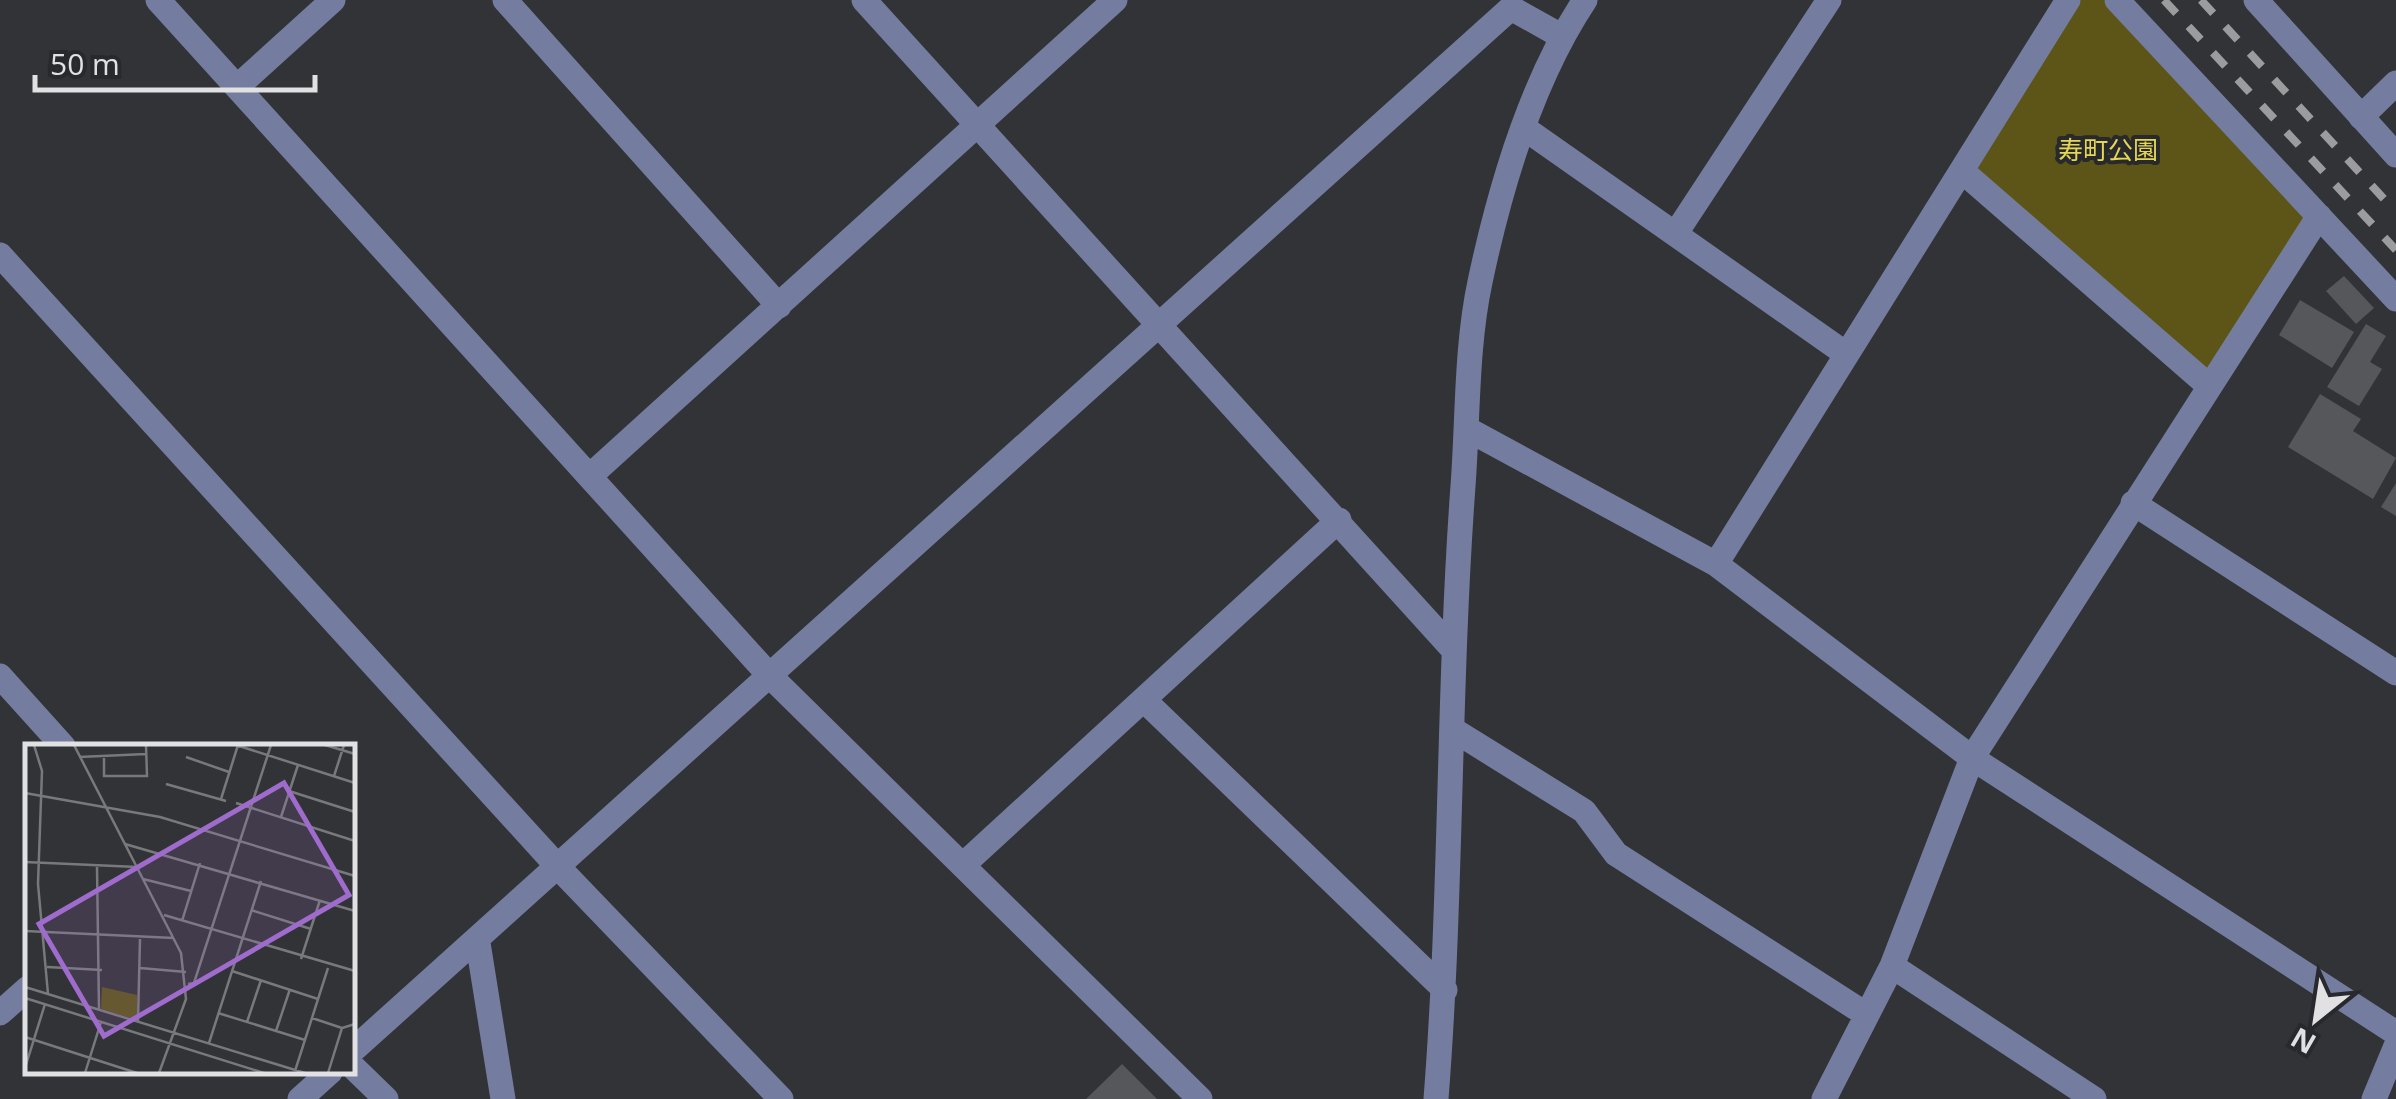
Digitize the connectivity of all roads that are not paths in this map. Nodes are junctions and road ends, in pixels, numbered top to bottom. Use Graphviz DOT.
graph roads {
  1 [pos="158,0"];
  2 [pos="333,0"];
  3 [pos="505,0"];
  4 [pos="864,0"];
  5 [pos="1116,0"];
  6 [pos="1585,0"];
  7 [pos="1829,0"];
  8 [pos="2068,0"];
  9 [pos="2117,0"];
  10 [pos="2256,0"];
  11 [pos="1561,36"];
  12 [pos="2396,84"];
  13 [pos="237,87"];
  14 [pos="2362,116"];
  15 [pos="978,126"];
  16 [pos="1524,128"];
  17 [pos="2396,155"];
  18 [pos="1962,171"];
  19 [pos="2319,216"];
  20 [pos="1676,233"];
  21 [pos="0,255"];
  22 [pos="2396,300"];
  23 [pos="779,306"];
  24 [pos="1156,322"];
  25 [pos="1846,354"];
  26 [pos="2209,386"];
  27 [pos="1467,429"];
  28 [pos="591,475"];
  29 [pos="2133,503"];
  30 [pos="1339,520"];
  31 [pos="1716,564"];
  32 [pos="1451,647"];
  33 [pos="2396,673"];
  34 [pos="0,676"];
  35 [pos="770,676"];
  36 [pos="1145,701"];
  37 [pos="1452,729"];
  38 [pos="61,744"];
  39 [pos="1972,758"];
  40 [pos="962,865"];
  41 [pos="558,868"];
  42 [pos="478,943"];
  43 [pos="1892,966"];
  44 [pos="1445,990"];
  45 [pos="25,991"];
  46 [pos="0,1013"];
  47 [pos="1866,1015"];
  48 [pos="2396,1033"];
  49 [pos="2396,1046"];
  50 [pos="355,1048"];
  51 [pos="355,1069"];
  52 [pos="328,1074"];
  53 [pos="300,1099"];
  54 [pos="386,1099"];
  55 [pos="503,1099"];
  56 [pos="781,1099"];
  57 [pos="1200,1099"];
  58 [pos="1436,1099"];
  59 [pos="1824,1099"];
  60 [pos="2094,1099"];
  61 [pos="2374,1099"];
  1 -- 13 [label="street"];
  2 -- 13 [label="street"];
  3 -- 23 [label="street"];
  4 -- 15 [label="street"];
  5 -- 15 [label="street"];
  6 -- 11 [label="street"];
  7 -- 20 [label="street"];
  8 -- 18 [label="street"];
  9 -- 19 [label="street"];
  10 -- 14 [label="street"];
  11 -- 16 [label="street"];
  11 -- 24 [label="street"];
  12 -- 14 [label="street"];
  13 -- 28 [label="street"];
  14 -- 17 [label="street"];
  15 -- 23 [label="street"];
  15 -- 24 [label="street"];
  16 -- 20 [label="street"];
  16 -- 27 [label="street"];
  18 -- 25 [label="street"];
  18 -- 26 [label="street"];
  19 -- 22 [label="street"];
  19 -- 26 [label="street"];
  20 -- 25 [label="street"];
  21 -- 41 [label="street"];
  23 -- 28 [label="street"];
  24 -- 30 [label="street"];
  24 -- 35 [label="street"];
  25 -- 31 [label="street"];
  26 -- 29 [label="street"];
  27 -- 31 [label="street"];
  27 -- 32 [label="street"];
  28 -- 35 [label="street"];
  29 -- 33 [label="street"];
  29 -- 39 [label="street"];
  30 -- 32 [label="street"];
  30 -- 36 [label="street"];
  31 -- 39 [label="street"];
  32 -- 37 [label="street"];
  34 -- 38 [label="street"];
  35 -- 40 [label="street"];
  35 -- 41 [label="street"];
  36 -- 40 [label="street"];
  36 -- 44 [label="street"];
  37 -- 44 [label="street"];
  37 -- 47 [label="street"];
  39 -- 43 [label="street"];
  39 -- 48 [label="street"];
  40 -- 57 [label="street"];
  41 -- 42 [label="street"];
  41 -- 56 [label="street"];
  42 -- 50 [label="street"];
  42 -- 55 [label="street"];
  43 -- 47 [label="street"];
  43 -- 60 [label="street"];
  44 -- 58 [label="street"];
  45 -- 46 [label="street"];
  47 -- 59 [label="street"];
  49 -- 61 [label="street"];
  51 -- 54 [label="street"];
  52 -- 53 [label="street"];
}
